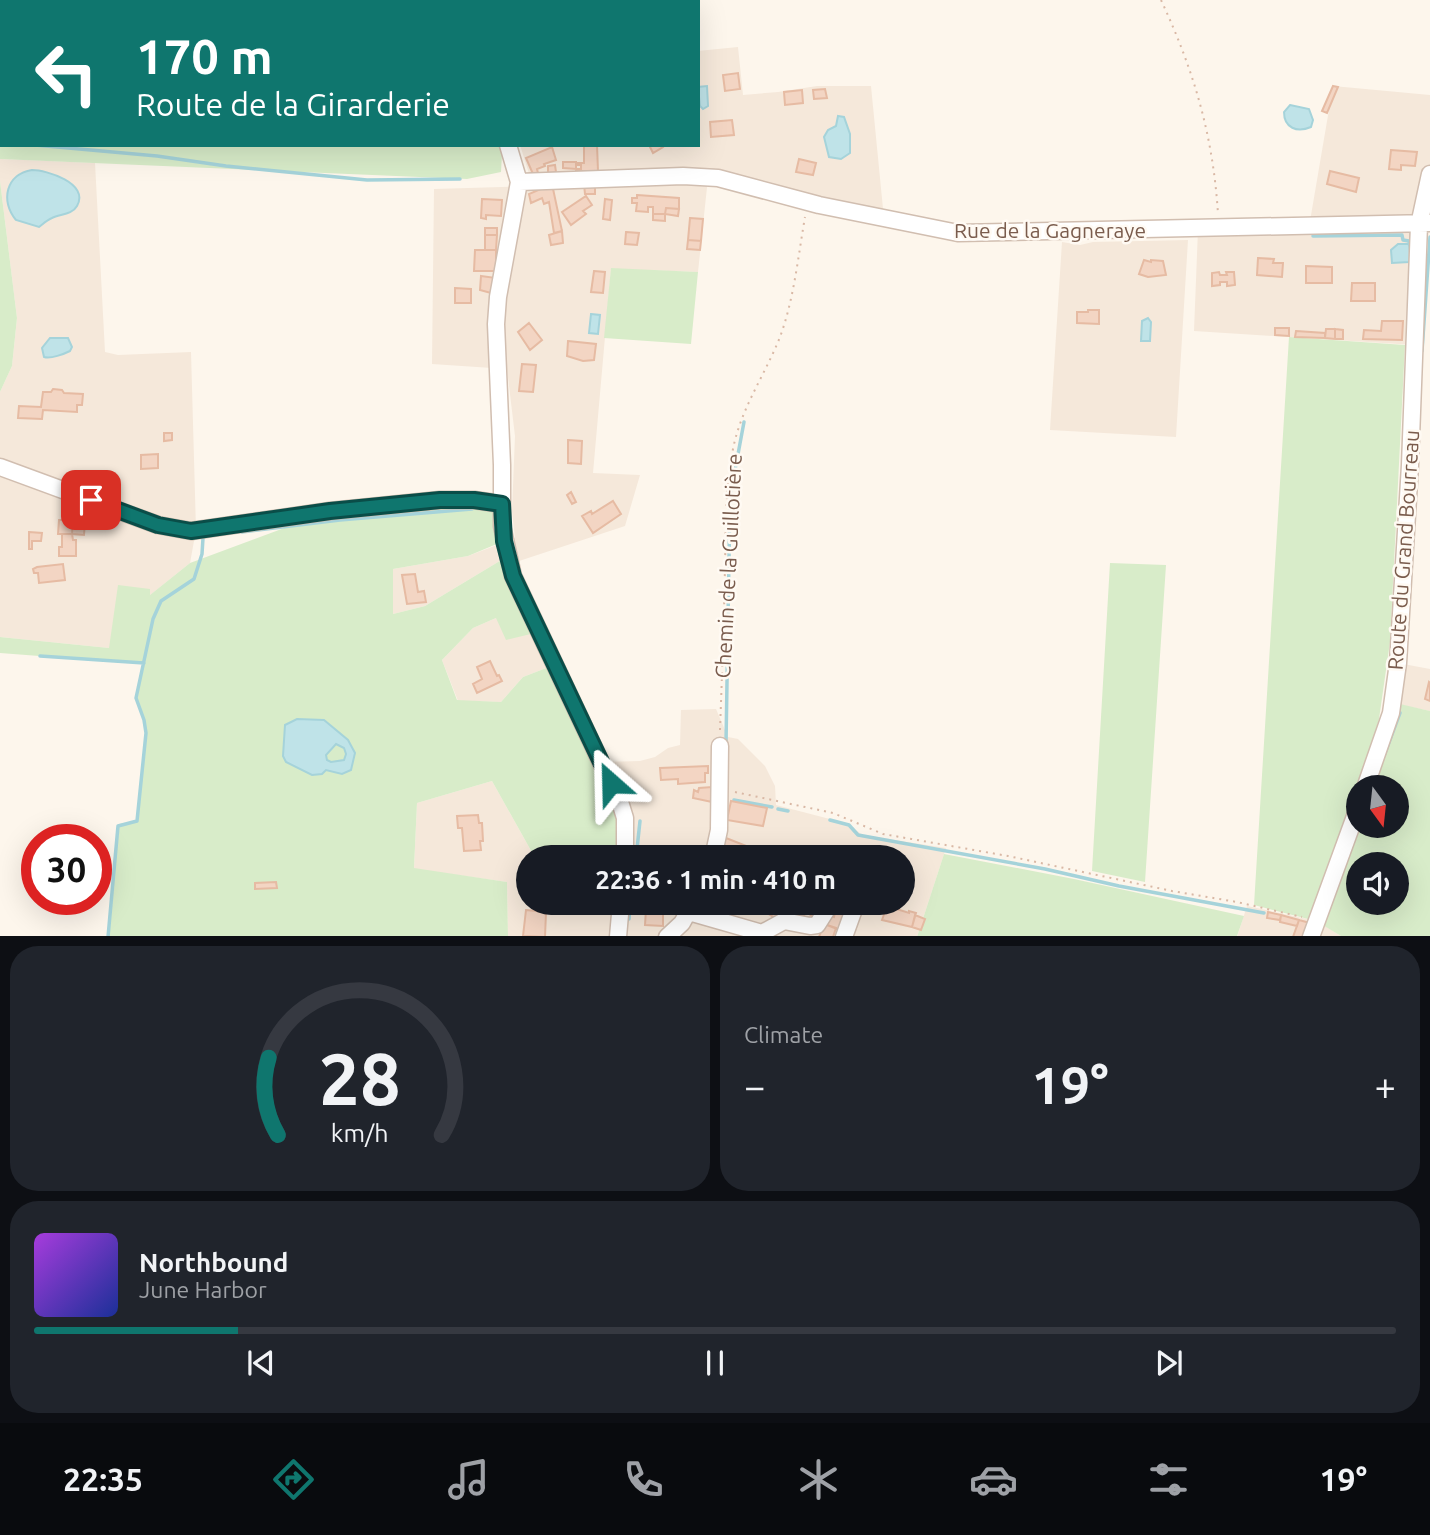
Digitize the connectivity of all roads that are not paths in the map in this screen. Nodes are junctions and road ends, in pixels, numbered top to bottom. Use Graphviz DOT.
graph roads {
  1 [pos="510,147"];
  2 [pos="1430,174"];
  3 [pos="519,182"];
  4 [pos="1424,224"];
  5 [pos="0,467"];
  6 [pos="502,504"];
  7 [pos="720,746"];
  8 [pos="1370,775"];
  9 [pos="1347,838"];
  10 [pos="625,845"];
  11 [pos="716,845"];
  12 [pos="620,915"];
  13 [pos="686,915"];
  14 [pos="713,915"];
  15 [pos="823,915"];
  16 [pos="852,915"];
  17 [pos="1314,929"];
  18 [pos="618,936"];
  19 [pos="667,936"];
  20 [pos="844,936"];
  1 -- 3 [label="street"];
  2 -- 4 [label="street, Route du Grand Bourreau"];
  3 -- 4 [label="street, Rue de la Gagneraye"];
  3 -- 6 [label="street"];
  4 -- 8 [label="street, Route du Grand Bourreau"];
  5 -- 6 [label="street"];
  6 -- 10 [label="street"];
  7 -- 11 [label="street"];
  9 -- 17 [label="street"];
  12 -- 18 [label="street"];
  13 -- 19 [label="street"];
  14 -- 15 [label="street"];
  16 -- 20 [label="street"];
}
